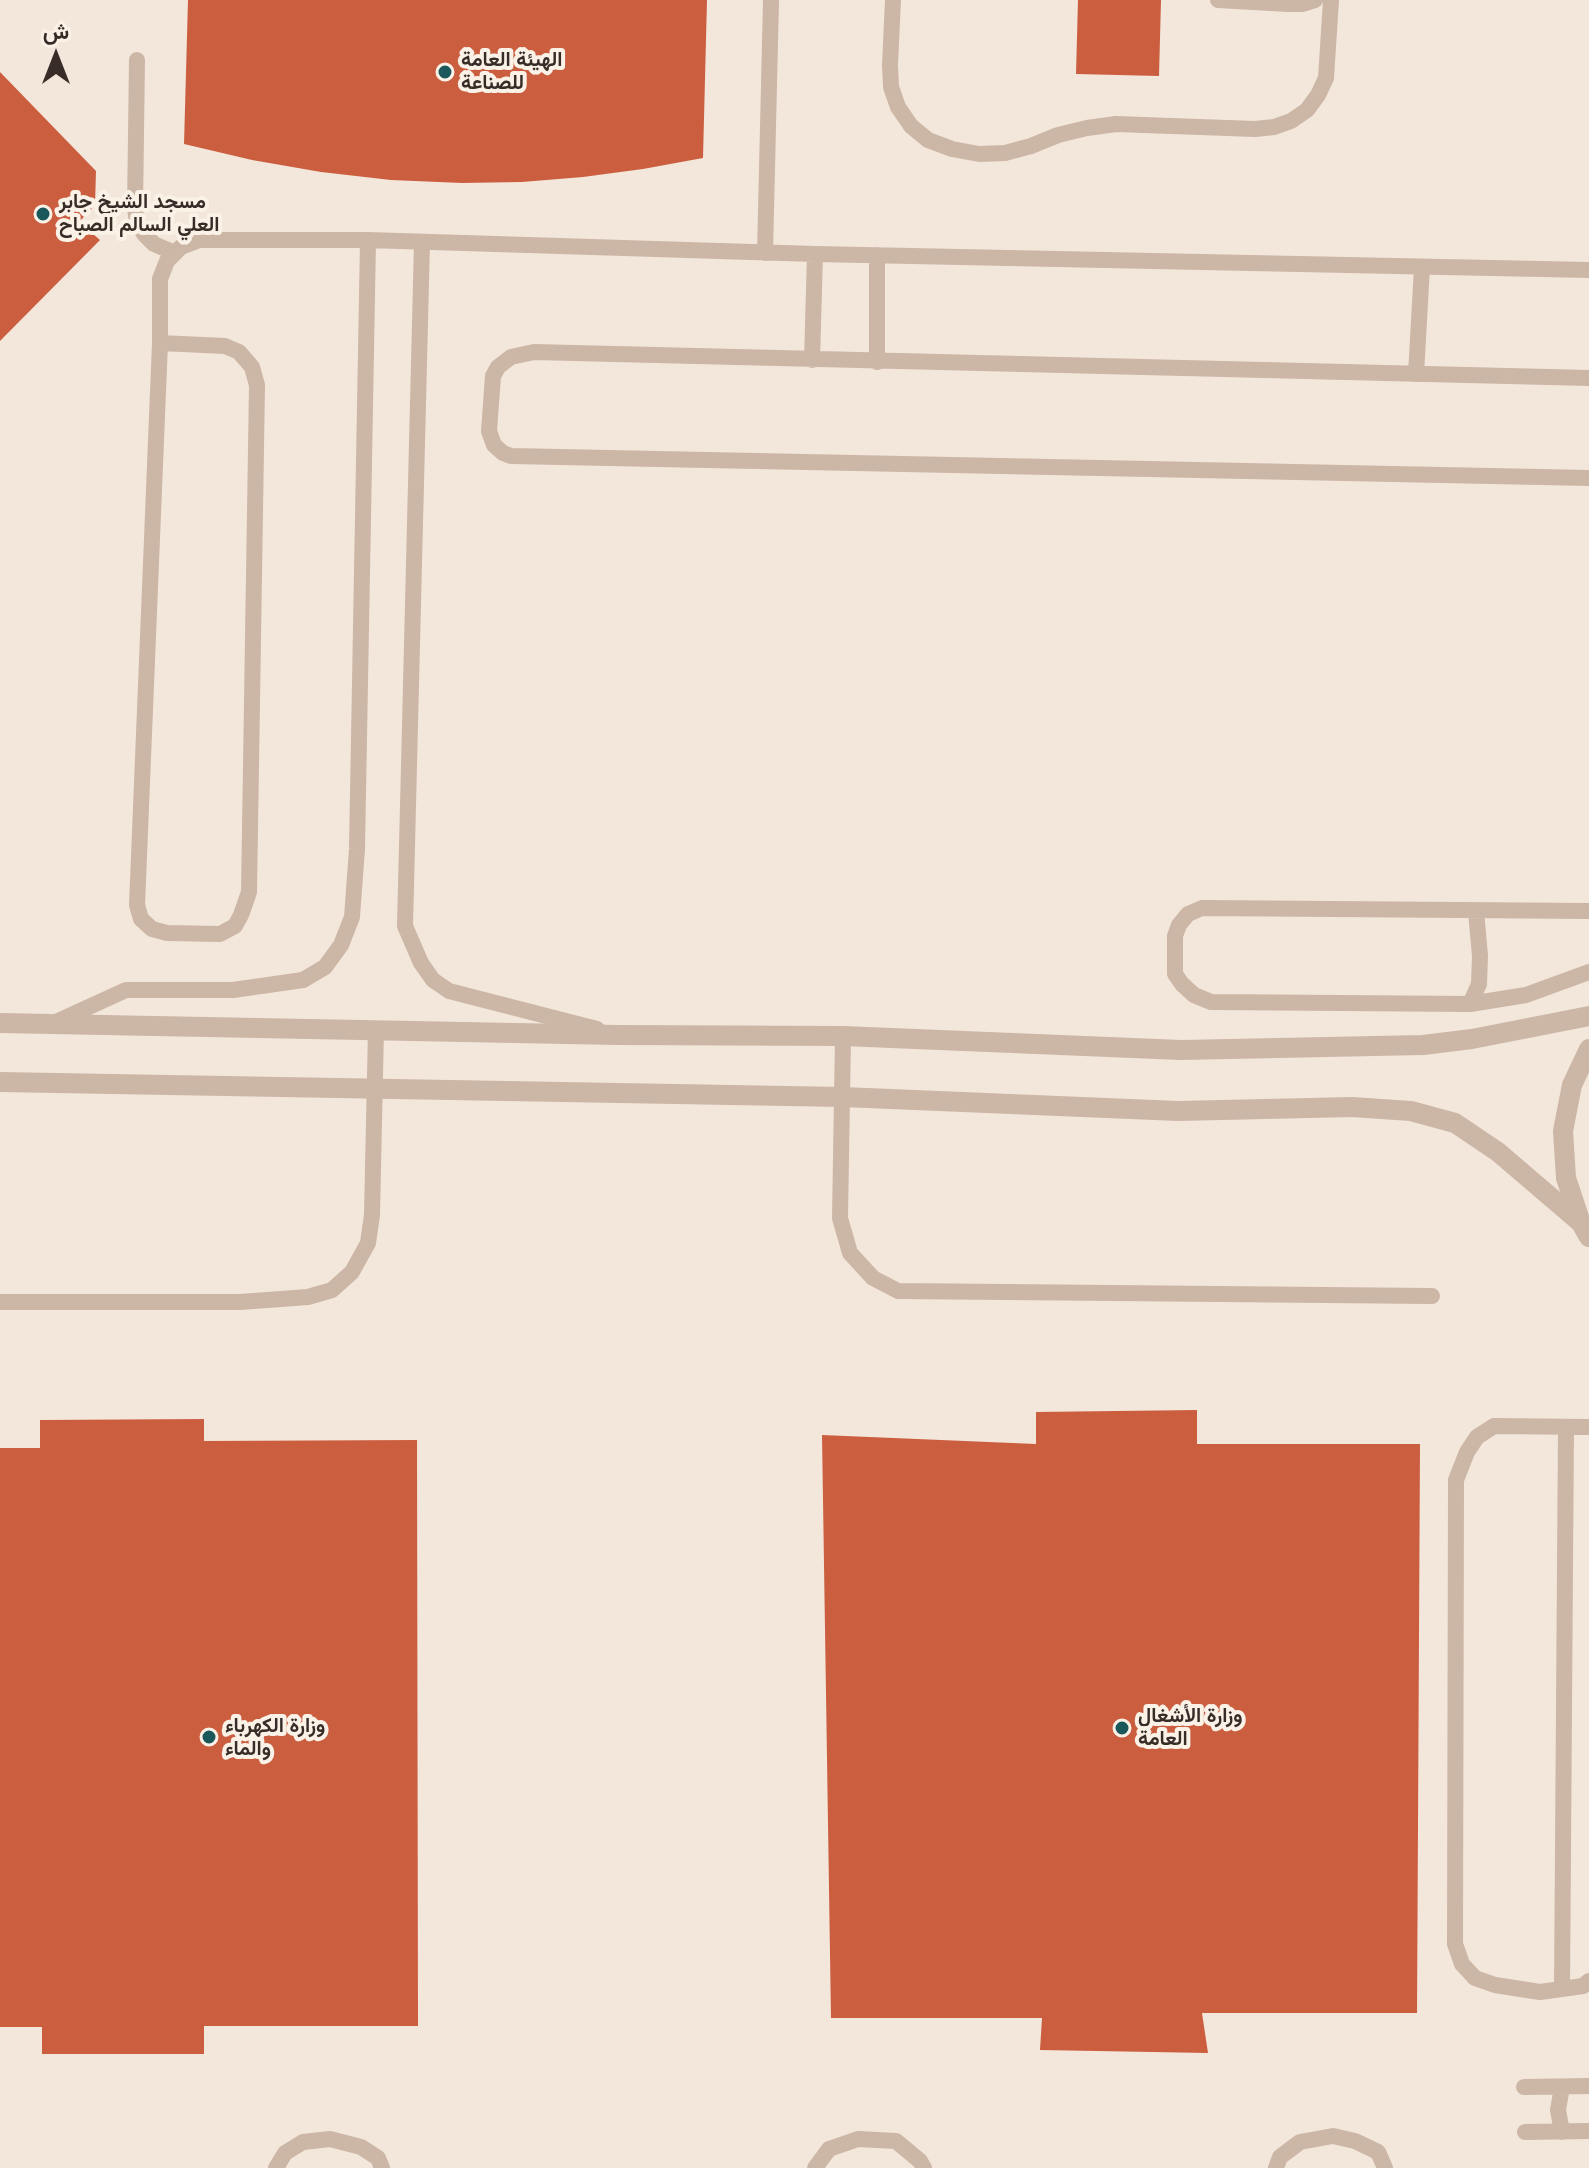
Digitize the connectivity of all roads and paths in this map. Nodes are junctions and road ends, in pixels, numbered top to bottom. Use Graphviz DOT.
graph roads {
  1 [pos="771,0"];
  2 [pos="893,0"];
  3 [pos="1218,0"];
  4 [pos="1315,0"];
  5 [pos="1331,0"];
  6 [pos="137,60"];
  7 [pos="368,240"];
  8 [pos="422,242"];
  9 [pos="175,253"];
  10 [pos="765,253"];
  11 [pos="815,254"];
  12 [pos="877,255"];
  13 [pos="1422,267"];
  14 [pos="1589,270"];
  15 [pos="160,343"];
  16 [pos="812,360"];
  17 [pos="877,362"];
  18 [pos="1416,374"];
  19 [pos="1589,378"];
  20 [pos="1589,478"];
  21 [pos="1476,911"];
  22 [pos="1589,911"];
  23 [pos="1589,972"];
  24 [pos="1470,1004"];
  25 [pos="1589,1016"];
  26 [pos="0,1023"];
  27 [pos="53,1024"];
  28 [pos="376,1029"];
  29 [pos="618,1035"];
  30 [pos="843,1036"];
  31 [pos="1589,1049"];
  32 [pos="0,1082"];
  33 [pos="375,1088"];
  34 [pos="843,1097"];
  35 [pos="1585,1230"];
  36 [pos="1432,1296"];
  37 [pos="0,1302"];
  38 [pos="1566,1427"];
  39 [pos="1589,1427"];
  40 [pos="1589,1981"];
  41 [pos="1562,1989"];
  42 [pos="1589,2086"];
  43 [pos="1524,2087"];
  44 [pos="1562,2087"];
  45 [pos="1589,2131"];
  46 [pos="1525,2132"];
  47 [pos="1562,2132"];
  48 [pos="276,2168"];
  49 [pos="382,2168"];
  50 [pos="815,2168"];
  51 [pos="924,2168"];
  52 [pos="1276,2168"];
  53 [pos="1385,2168"];
  1 -- 10 [label="lane"];
  2 -- 5 [label="lane"];
  3 -- 4 [label="lane"];
  6 -- 9 [label="lane"];
  7 -- 8 [label="lane"];
  7 -- 9 [label="lane"];
  7 -- 27 [label="lane"];
  8 -- 10 [label="lane"];
  8 -- 29 [label="lane"];
  9 -- 15 [label="lane"];
  10 -- 11 [label="lane"];
  11 -- 12 [label="lane"];
  11 -- 16 [label="lane"];
  12 -- 13 [label="lane"];
  12 -- 17 [label="lane"];
  13 -- 14 [label="lane"];
  13 -- 18 [label="lane"];
  15 -- 15 [label="lane"];
  16 -- 17 [label="lane"];
  16 -- 20 [label="lane"];
  17 -- 18 [label="lane"];
  18 -- 19 [label="lane"];
  21 -- 22 [label="lane"];
  21 -- 24 [label="lane"];
  21 -- 24 [label="lane"];
  23 -- 24 [label="lane"];
  25 -- 30 [label="street"];
  26 -- 27 [label="street"];
  27 -- 28 [label="street"];
  28 -- 29 [label="street"];
  28 -- 33 [label="lane"];
  29 -- 30 [label="street"];
  30 -- 34 [label="lane"];
  31 -- 35 [label="street"];
  32 -- 33 [label="street"];
  33 -- 34 [label="street"];
  33 -- 37 [label="lane"];
  34 -- 35 [label="street"];
  34 -- 36 [label="lane"];
  38 -- 39 [label="lane"];
  38 -- 41 [label="lane"];
  38 -- 41 [label="lane"];
  40 -- 41 [label="lane"];
  42 -- 44 [label="lane"];
  43 -- 44 [label="lane"];
  44 -- 47 [label="lane"];
  45 -- 47 [label="lane"];
  46 -- 47 [label="lane"];
  48 -- 49 [label="lane"];
  50 -- 51 [label="lane"];
  52 -- 53 [label="lane"];
}
